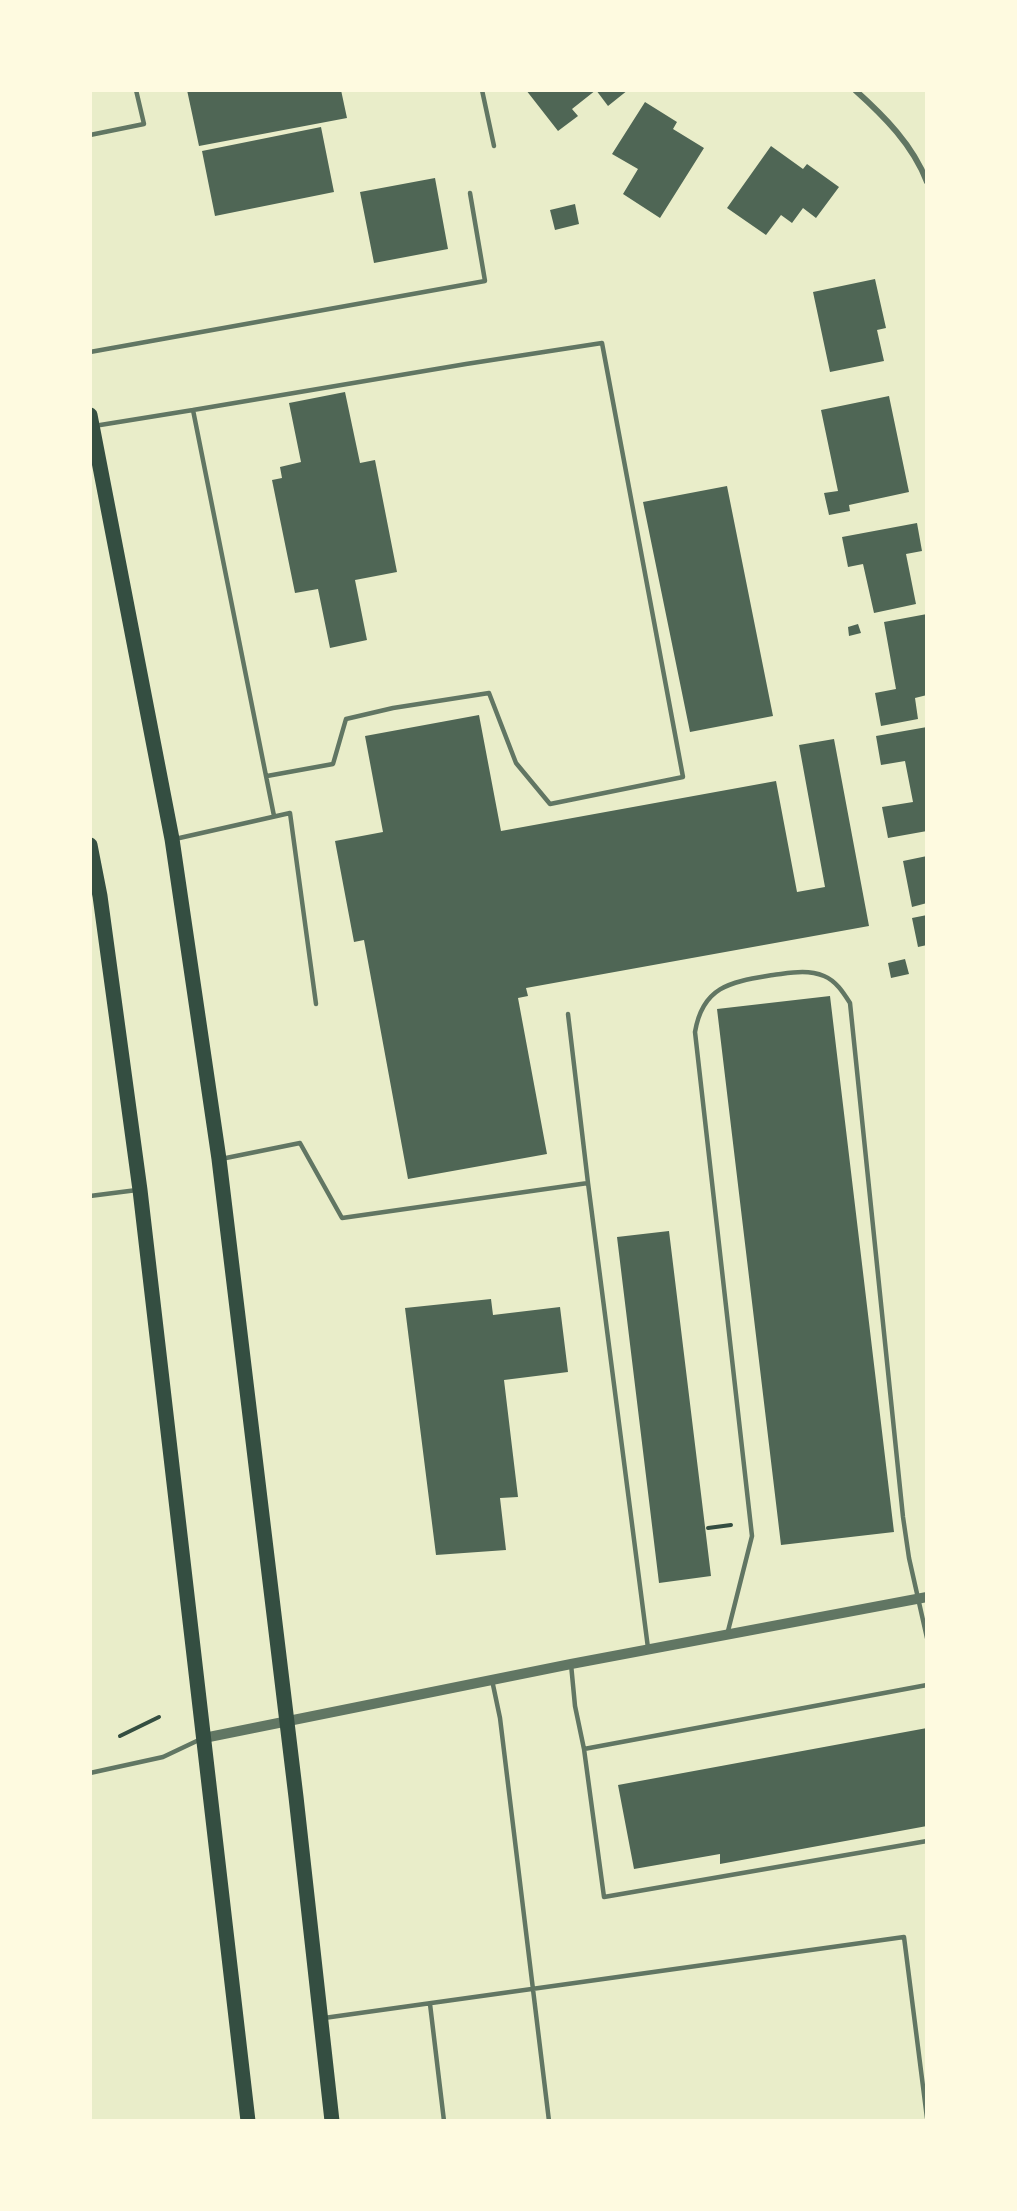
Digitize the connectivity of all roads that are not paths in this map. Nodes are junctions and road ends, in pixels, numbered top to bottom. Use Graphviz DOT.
graph roads {
  1 [pos="136,90"];
  2 [pos="482,90"];
  3 [pos="856,90"];
  4 [pos="90,135"];
  5 [pos="494,146"];
  6 [pos="927,182"];
  7 [pos="470,194"];
  8 [pos="90,352"];
  9 [pos="193,410"];
  10 [pos="91,420"];
  11 [pos="267,776"];
  12 [pos="274,816"];
  13 [pos="172,839"];
  14 [pos="90,845"];
  15 [pos="316,1004"];
  16 [pos="568,1014"];
  17 [pos="219,1159"];
  18 [pos="588,1183"];
  19 [pos="140,1190"];
  20 [pos="90,1196"];
  21 [pos="922,1598"];
  22 [pos="728,1635"];
  23 [pos="927,1638"];
  24 [pos="649,1650"];
  25 [pos="571,1664"];
  26 [pos="492,1680"];
  27 [pos="927,1685"];
  28 [pos="286,1720"];
  29 [pos="204,1738"];
  30 [pos="584,1749"];
  31 [pos="90,1773"];
  32 [pos="927,1841"];
  33 [pos="534,1989"];
  34 [pos="430,2004"];
  35 [pos="321,2018"];
  36 [pos="927,2118"];
  37 [pos="248,2121"];
  38 [pos="332,2121"];
  39 [pos="444,2121"];
  40 [pos="549,2121"];
  1 -- 4 [label="lane"];
  2 -- 5 [label="lane"];
  3 -- 6 [label="street"];
  7 -- 8 [label="lane"];
  9 -- 10 [label="lane"];
  9 -- 11 [label="lane"];
  9 -- 11 [label="lane"];
  10 -- 13 [label="main road"];
  11 -- 12 [label="lane"];
  12 -- 13 [label="lane"];
  12 -- 15 [label="lane"];
  13 -- 17 [label="main road"];
  14 -- 19 [label="main road"];
  16 -- 18 [label="lane"];
  17 -- 18 [label="lane"];
  17 -- 28 [label="main road"];
  18 -- 24 [label="lane"];
  19 -- 20 [label="lane"];
  19 -- 29 [label="main road"];
  21 -- 22 [label="street"];
  21 -- 22 [label="lane"];
  21 -- 23 [label="lane"];
  22 -- 24 [label="street"];
  24 -- 25 [label="street"];
  25 -- 26 [label="street"];
  25 -- 30 [label="lane"];
  26 -- 28 [label="street"];
  26 -- 33 [label="lane"];
  27 -- 30 [label="lane"];
  28 -- 29 [label="street"];
  28 -- 35 [label="main road"];
  29 -- 31 [label="lane"];
  29 -- 37 [label="main road"];
  30 -- 32 [label="lane"];
  33 -- 34 [label="lane"];
  33 -- 36 [label="lane"];
  33 -- 40 [label="lane"];
  34 -- 35 [label="lane"];
  34 -- 39 [label="lane"];
  35 -- 38 [label="main road"];
}
